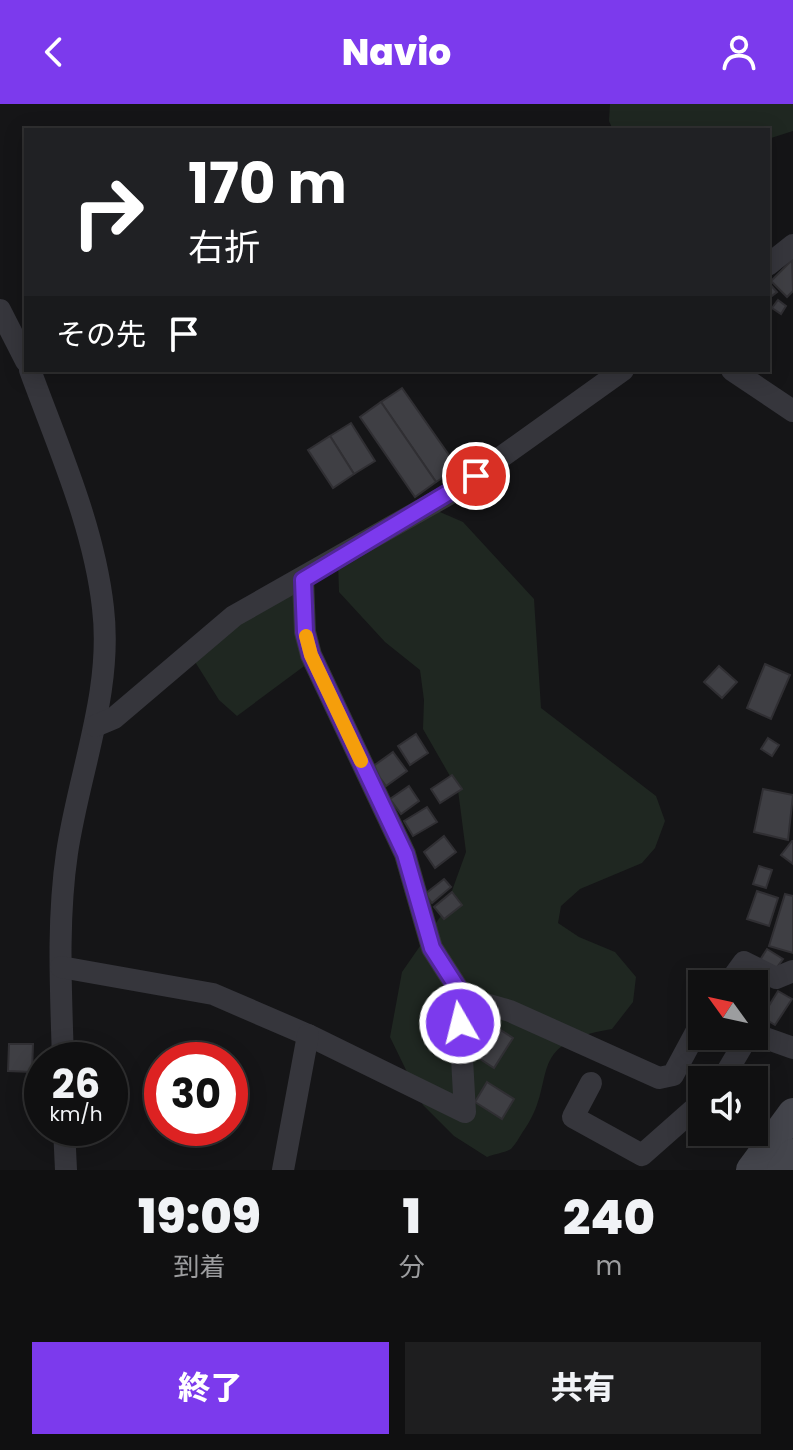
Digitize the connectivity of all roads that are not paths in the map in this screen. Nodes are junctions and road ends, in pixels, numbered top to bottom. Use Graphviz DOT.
graph roads {
  1 [pos="793,245"];
  2 [pos="770,263"];
  3 [pos="0,310"];
  4 [pos="24,357"];
  5 [pos="31,372"];
  6 [pos="620,372"];
  7 [pos="735,372"];
  8 [pos="793,411"];
  9 [pos="303,580"];
  10 [pos="95,726"];
  11 [pos="61,967"];
  12 [pos="738,970"];
  13 [pos="760,970"];
  14 [pos="793,971"];
  15 [pos="768,974"];
  16 [pos="464,998"];
  17 [pos="308,1035"];
  18 [pos="768,1039"];
  19 [pos="63,1042"];
  20 [pos="688,1047"];
  21 [pos="793,1048"];
  22 [pos="591,1083"];
  23 [pos="793,1113"];
  24 [pos="688,1114"];
  25 [pos="65,1146"];
  26 [pos="793,1154"];
  27 [pos="66,1170"];
  28 [pos="283,1170"];
  29 [pos="751,1170"];
  30 [pos="782,1170"];
  1 -- 2 [label="street"];
  3 -- 4 [label="street"];
  5 -- 10 [label="street"];
  6 -- 9 [label="street"];
  7 -- 8 [label="street"];
  9 -- 10 [label="street"];
  9 -- 16 [label="street"];
  10 -- 11 [label="street"];
  11 -- 17 [label="street"];
  11 -- 19 [label="street"];
  12 -- 13 [label="street"];
  14 -- 15 [label="street"];
  16 -- 17 [label="street"];
  16 -- 20 [label="street"];
  17 -- 28 [label="street"];
  18 -- 21 [label="street"];
  22 -- 24 [label="street"];
  23 -- 29 [label="street"];
  25 -- 27 [label="street"];
  26 -- 30 [label="street"];
}
